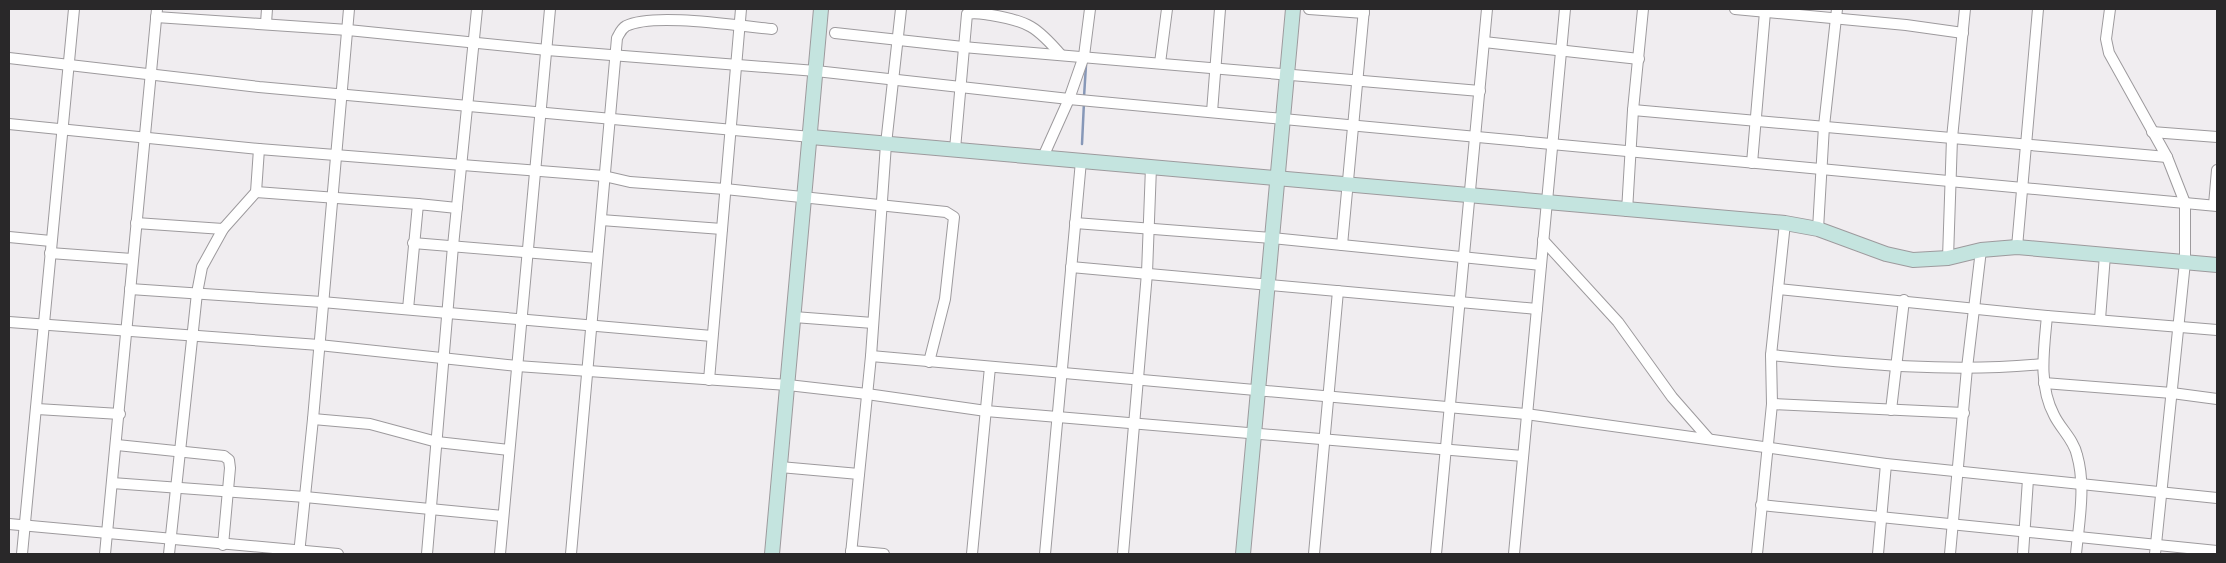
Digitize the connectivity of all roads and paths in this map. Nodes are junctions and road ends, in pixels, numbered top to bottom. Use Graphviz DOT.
graph roads {
  1 [pos="74,9"];
  2 [pos="267,9"];
  3 [pos="349,9"];
  4 [pos="477,9"];
  5 [pos="550,9"];
  6 [pos="741,9"];
  7 [pos="821,9"];
  8 [pos="901,9"];
  9 [pos="1090,9"];
  10 [pos="1167,9"];
  11 [pos="1220,9"];
  12 [pos="1293,9"];
  13 [pos="1309,9"];
  14 [pos="1486,9"];
  15 [pos="1565,9"];
  16 [pos="1643,9"];
  17 [pos="1735,9"];
  18 [pos="1965,9"];
  19 [pos="2038,9"];
  20 [pos="2110,9"];
  21 [pos="1364,11"];
  22 [pos="1764,12"];
  23 [pos="156,13"];
  24 [pos="1837,13"];
  25 [pos="661,14"];
  26 [pos="266,23"];
  27 [pos="739,27"];
  28 [pos="348,30"];
  29 [pos="772,30"];
  30 [pos="835,33"];
  31 [pos="1963,33"];
  32 [pos="897,40"];
  33 [pos="473,42"];
  34 [pos="1484,42"];
  35 [pos="963,47"];
  36 [pos="546,50"];
  37 [pos="1560,50"];
  38 [pos="1061,55"];
  39 [pos="616,56"];
  40 [pos="1084,56"];
  41 [pos="9,58"];
  42 [pos="1639,59"];
  43 [pos="1160,63"];
  44 [pos="736,64"];
  45 [pos="68,66"];
  46 [pos="1215,68"];
  47 [pos="816,72"];
  48 [pos="149,75"];
  49 [pos="1287,75"];
  50 [pos="892,79"];
  51 [pos="1358,82"];
  52 [pos="960,87"];
  53 [pos="1480,91"];
  54 [pos="341,95"];
  55 [pos="1069,98"];
  56 [pos="466,106"];
  57 [pos="1633,110"];
  58 [pos="1212,112"];
  59 [pos="541,113"];
  60 [pos="1283,118"];
  61 [pos="610,119"];
  62 [pos="1754,120"];
  63 [pos="9,124"];
  64 [pos="1354,125"];
  65 [pos="1824,126"];
  66 [pos="62,129"];
  67 [pos="730,129"];
  68 [pos="2152,132"];
  69 [pos="1475,136"];
  70 [pos="811,137"];
  71 [pos="2217,137"];
  72 [pos="144,138"];
  73 [pos="1952,138"];
  74 [pos="886,144"];
  75 [pos="1552,144"];
  76 [pos="2025,144"];
  77 [pos="260,149"];
  78 [pos="955,149"];
  79 [pos="1632,151"];
  80 [pos="335,155"];
  81 [pos="1042,157"];
  82 [pos="2167,157"];
  83 [pos="1081,161"];
  84 [pos="1752,162"];
  85 [pos="461,165"];
  86 [pos="1151,167"];
  87 [pos="1822,169"];
  88 [pos="2217,170"];
  89 [pos="535,172"];
  90 [pos="604,176"];
  91 [pos="1278,178"];
  92 [pos="1950,181"];
  93 [pos="1348,185"];
  94 [pos="2023,188"];
  95 [pos="725,189"];
  96 [pos="256,192"];
  97 [pos="1470,196"];
  98 [pos="332,197"];
  99 [pos="804,197"];
  100 [pos="1547,203"];
  101 [pos="2185,203"];
  102 [pos="418,204"];
  103 [pos="882,205"];
  104 [pos="2216,206"];
  105 [pos="457,208"];
  106 [pos="1627,211"];
  107 [pos="601,220"];
  108 [pos="136,223"];
  109 [pos="1075,223"];
  110 [pos="1785,223"];
  111 [pos="1818,228"];
  112 [pos="223,229"];
  113 [pos="722,229"];
  114 [pos="1150,230"];
  115 [pos="9,237"];
  116 [pos="1272,238"];
  117 [pos="1543,240"];
  118 [pos="51,241"];
  119 [pos="414,243"];
  120 [pos="1342,245"];
  121 [pos="454,246"];
  122 [pos="2017,247"];
  123 [pos="1981,250"];
  124 [pos="527,253"];
  125 [pos="50,254"];
  126 [pos="2105,255"];
  127 [pos="1464,257"];
  128 [pos="597,258"];
  129 [pos="1948,258"];
  130 [pos="132,259"];
  131 [pos="2184,262"];
  132 [pos="1541,265"];
  133 [pos="2217,265"];
  134 [pos="1071,267"];
  135 [pos="1147,273"];
  136 [pos="1268,285"];
  137 [pos="1778,289"];
  138 [pos="130,290"];
  139 [pos="1338,291"];
  140 [pos="197,293"];
  141 [pos="1904,300"];
  142 [pos="322,302"];
  143 [pos="1460,302"];
  144 [pos="408,309"];
  145 [pos="1537,309"];
  146 [pos="1973,309"];
  147 [pos="448,312"];
  148 [pos="2047,316"];
  149 [pos="794,317"];
  150 [pos="2100,319"];
  151 [pos="522,320"];
  152 [pos="9,322"];
  153 [pos="873,323"];
  154 [pos="44,326"];
  155 [pos="592,326"];
  156 [pos="2178,327"];
  157 [pos="2217,330"];
  158 [pos="127,331"];
  159 [pos="193,336"];
  160 [pos="712,336"];
  161 [pos="319,345"];
  162 [pos="1771,355"];
  163 [pos="871,356"];
  164 [pos="444,358"];
  165 [pos="929,362"];
  166 [pos="2043,364"];
  167 [pos="517,366"];
  168 [pos="990,367"];
  169 [pos="1896,367"];
  170 [pos="1967,368"];
  171 [pos="588,371"];
  172 [pos="1061,373"];
  173 [pos="709,380"];
  174 [pos="1138,380"];
  175 [pos="2044,383"];
  176 [pos="788,385"];
  177 [pos="1258,391"];
  178 [pos="2172,393"];
  179 [pos="867,394"];
  180 [pos="1329,397"];
  181 [pos="2217,398"];
  182 [pos="1772,404"];
  183 [pos="1450,408"];
  184 [pos="37,409"];
  185 [pos="1891,410"];
  186 [pos="986,411"];
  187 [pos="1964,413"];
  188 [pos="120,414"];
  189 [pos="1526,414"];
  190 [pos="1057,417"];
  191 [pos="313,419"];
  192 [pos="1135,424"];
  193 [pos="1254,433"];
  194 [pos="1708,438"];
  195 [pos="1325,439"];
  196 [pos="437,442"];
  197 [pos="117,445"];
  198 [pos="1768,448"];
  199 [pos="510,450"];
  200 [pos="1446,450"];
  201 [pos="180,451"];
  202 [pos="1523,456"];
  203 [pos="1886,464"];
  204 [pos="780,467"];
  205 [pos="1958,471"];
  206 [pos="859,474"];
  207 [pos="2028,479"];
  208 [pos="112,483"];
  209 [pos="2082,484"];
  210 [pos="177,488"];
  211 [pos="228,492"];
  212 [pos="2162,493"];
  213 [pos="305,497"];
  214 [pos="2217,498"];
  215 [pos="1762,505"];
  216 [pos="431,510"];
  217 [pos="503,516"];
  218 [pos="1881,517"];
  219 [pos="9,524"];
  220 [pos="1953,524"];
  221 [pos="25,526"];
  222 [pos="2026,531"];
  223 [pos="107,534"];
  224 [pos="2078,537"];
  225 [pos="172,540"];
  226 [pos="222,545"];
  227 [pos="2156,549"];
  228 [pos="2217,550"];
  229 [pos="299,553"];
  230 [pos="851,553"];
  231 [pos="22,554"];
  232 [pos="105,554"];
  233 [pos="169,554"];
  234 [pos="338,554"];
  235 [pos="427,554"];
  236 [pos="500,554"];
  237 [pos="571,554"];
  238 [pos="772,554"];
  239 [pos="884,554"];
  240 [pos="972,554"];
  241 [pos="1045,554"];
  242 [pos="1123,554"];
  243 [pos="1243,554"];
  244 [pos="1314,554"];
  245 [pos="1436,554"];
  246 [pos="1514,554"];
  247 [pos="1757,554"];
  248 [pos="1878,554"];
  249 [pos="1950,554"];
  250 [pos="2023,554"];
  251 [pos="2076,554"];
  1 -- 45 [label="street"];
  2 -- 26 [label="street"];
  3 -- 28 [label="street"];
  4 -- 33 [label="street"];
  5 -- 36 [label="street"];
  6 -- 27 [label="street"];
  7 -- 47 [label="main road"];
  8 -- 32 [label="street"];
  9 -- 40 [label="street"];
  10 -- 43 [label="street"];
  11 -- 46 [label="street"];
  12 -- 49 [label="main road"];
  13 -- 21 [label="street"];
  14 -- 34 [label="street"];
  15 -- 37 [label="street"];
  16 -- 42 [label="street"];
  17 -- 22 [label="street"];
  18 -- 31 [label="street"];
  19 -- 76 [label="street"];
  20 -- 68 [label="street"];
  21 -- 51 [label="street"];
  22 -- 24 [label="street"];
  22 -- 62 [label="street"];
  23 -- 26 [label="street"];
  23 -- 48 [label="street"];
  24 -- 31 [label="street"];
  24 -- 65 [label="street"];
  25 -- 27 [label="street"];
  25 -- 39 [label="street"];
  26 -- 28 [label="street"];
  27 -- 29 [label="street"];
  27 -- 44 [label="street"];
  28 -- 33 [label="street"];
  28 -- 54 [label="street"];
  30 -- 32 [label="street"];
  31 -- 73 [label="street"];
  32 -- 35 [label="street"];
  32 -- 50 [label="street"];
  33 -- 36 [label="street"];
  33 -- 56 [label="street"];
  34 -- 37 [label="street"];
  34 -- 53 [label="street"];
  35 -- 38 [label="street"];
  35 -- 38 [label="street"];
  35 -- 52 [label="street"];
  36 -- 39 [label="street"];
  36 -- 59 [label="street"];
  37 -- 42 [label="street"];
  37 -- 75 [label="street"];
  38 -- 40 [label="street"];
  39 -- 44 [label="street"];
  39 -- 61 [label="street"];
  40 -- 43 [label="street"];
  40 -- 55 [label="street"];
  41 -- 45 [label="street"];
  42 -- 57 [label="street"];
  43 -- 46 [label="street"];
  44 -- 47 [label="street"];
  44 -- 67 [label="street"];
  45 -- 48 [label="street"];
  45 -- 66 [label="street"];
  46 -- 49 [label="street"];
  46 -- 58 [label="street"];
  47 -- 50 [label="street"];
  47 -- 70 [label="main road"];
  48 -- 54 [label="street"];
  48 -- 72 [label="street"];
  49 -- 51 [label="street"];
  49 -- 60 [label="main road"];
  50 -- 52 [label="street"];
  50 -- 74 [label="street"];
  51 -- 53 [label="street"];
  51 -- 64 [label="street"];
  52 -- 55 [label="street"];
  52 -- 78 [label="street"];
  53 -- 69 [label="street"];
  54 -- 56 [label="street"];
  54 -- 80 [label="street"];
  55 -- 58 [label="street"];
  55 -- 81 [label="street"];
  56 -- 59 [label="street"];
  56 -- 85 [label="street"];
  57 -- 62 [label="street"];
  57 -- 79 [label="street"];
  58 -- 60 [label="street"];
  59 -- 61 [label="street"];
  59 -- 89 [label="street"];
  60 -- 64 [label="street"];
  60 -- 91 [label="main road"];
  61 -- 67 [label="street"];
  61 -- 90 [label="street"];
  62 -- 65 [label="street"];
  62 -- 84 [label="street"];
  63 -- 66 [label="street"];
  64 -- 69 [label="street"];
  64 -- 93 [label="street"];
  65 -- 73 [label="street"];
  65 -- 87 [label="street"];
  66 -- 72 [label="street"];
  66 -- 118 [label="street"];
  67 -- 70 [label="street"];
  67 -- 95 [label="street"];
  68 -- 71 [label="street"];
  68 -- 82 [label="street"];
  69 -- 75 [label="street"];
  69 -- 97 [label="street"];
  70 -- 74 [label="main road"];
  70 -- 99 [label="main road"];
  72 -- 77 [label="street"];
  72 -- 108 [label="street"];
  73 -- 76 [label="street"];
  73 -- 92 [label="street"];
  74 -- 78 [label="main road"];
  74 -- 103 [label="street"];
  75 -- 79 [label="street"];
  75 -- 100 [label="street"];
  76 -- 82 [label="street"];
  76 -- 94 [label="street"];
  77 -- 80 [label="street"];
  77 -- 96 [label="street"];
  78 -- 81 [label="main road"];
  79 -- 84 [label="street"];
  79 -- 106 [label="street"];
  80 -- 85 [label="street"];
  80 -- 98 [label="street"];
  81 -- 83 [label="main road"];
  82 -- 101 [label="street"];
  83 -- 86 [label="main road"];
  83 -- 109 [label="street"];
  84 -- 87 [label="street"];
  85 -- 89 [label="street"];
  85 -- 105 [label="street"];
  86 -- 91 [label="main road"];
  86 -- 114 [label="street"];
  87 -- 92 [label="street"];
  87 -- 111 [label="street"];
  88 -- 104 [label="street"];
  89 -- 90 [label="street"];
  89 -- 124 [label="street"];
  90 -- 95 [label="street"];
  90 -- 107 [label="street"];
  91 -- 93 [label="main road"];
  91 -- 116 [label="main road"];
  92 -- 94 [label="street"];
  92 -- 129 [label="street"];
  93 -- 97 [label="main road"];
  93 -- 120 [label="street"];
  94 -- 101 [label="street"];
  94 -- 122 [label="street"];
  95 -- 99 [label="street"];
  95 -- 113 [label="street"];
  96 -- 98 [label="street"];
  96 -- 112 [label="street"];
  97 -- 100 [label="main road"];
  97 -- 127 [label="street"];
  98 -- 102 [label="street"];
  98 -- 142 [label="street"];
  99 -- 103 [label="street"];
  99 -- 149 [label="main road"];
  100 -- 106 [label="main road"];
  100 -- 117 [label="street"];
  101 -- 104 [label="street"];
  101 -- 131 [label="street"];
  102 -- 105 [label="street"];
  102 -- 119 [label="street"];
  103 -- 153 [label="street"];
  103 -- 165 [label="street"];
  105 -- 121 [label="street"];
  106 -- 110 [label="main road"];
  107 -- 113 [label="street"];
  107 -- 128 [label="street"];
  108 -- 112 [label="street"];
  108 -- 130 [label="street"];
  109 -- 114 [label="street"];
  109 -- 134 [label="street"];
  110 -- 111 [label="main road"];
  110 -- 137 [label="street"];
  111 -- 129 [label="main road"];
  112 -- 140 [label="street"];
  113 -- 160 [label="street"];
  114 -- 116 [label="street"];
  114 -- 135 [label="street"];
  115 -- 118 [label="street"];
  116 -- 120 [label="street"];
  116 -- 136 [label="main road"];
  117 -- 132 [label="street"];
  117 -- 194 [label="street"];
  118 -- 125 [label="street"];
  119 -- 121 [label="street"];
  119 -- 144 [label="street"];
  120 -- 127 [label="street"];
  121 -- 124 [label="street"];
  121 -- 147 [label="street"];
  122 -- 123 [label="main road"];
  122 -- 126 [label="main road"];
  123 -- 129 [label="main road"];
  123 -- 146 [label="street"];
  124 -- 128 [label="street"];
  124 -- 151 [label="street"];
  125 -- 130 [label="street"];
  125 -- 154 [label="street"];
  126 -- 131 [label="main road"];
  126 -- 150 [label="street"];
  127 -- 132 [label="street"];
  127 -- 143 [label="street"];
  128 -- 155 [label="street"];
  130 -- 138 [label="street"];
  131 -- 133 [label="main road"];
  131 -- 156 [label="street"];
  132 -- 145 [label="street"];
  134 -- 135 [label="street"];
  134 -- 172 [label="street"];
  135 -- 136 [label="street"];
  135 -- 174 [label="street"];
  136 -- 139 [label="street"];
  136 -- 177 [label="main road"];
  137 -- 141 [label="street"];
  137 -- 162 [label="street"];
  138 -- 140 [label="street"];
  138 -- 158 [label="street"];
  139 -- 143 [label="street"];
  139 -- 180 [label="street"];
  140 -- 142 [label="street"];
  140 -- 159 [label="street"];
  141 -- 146 [label="street"];
  141 -- 169 [label="street"];
  142 -- 144 [label="street"];
  142 -- 161 [label="street"];
  143 -- 145 [label="street"];
  143 -- 183 [label="street"];
  144 -- 147 [label="street"];
  145 -- 189 [label="street"];
  146 -- 148 [label="street"];
  146 -- 170 [label="street"];
  147 -- 151 [label="street"];
  147 -- 164 [label="street"];
  148 -- 150 [label="street"];
  148 -- 166 [label="street"];
  149 -- 153 [label="street"];
  149 -- 176 [label="main road"];
  150 -- 156 [label="street"];
  151 -- 155 [label="street"];
  151 -- 167 [label="street"];
  152 -- 154 [label="street"];
  153 -- 163 [label="street"];
  154 -- 158 [label="street"];
  154 -- 184 [label="street"];
  155 -- 160 [label="street"];
  155 -- 171 [label="street"];
  156 -- 157 [label="street"];
  156 -- 178 [label="street"];
  158 -- 159 [label="street"];
  158 -- 188 [label="street"];
  159 -- 161 [label="street"];
  159 -- 201 [label="street"];
  160 -- 173 [label="street"];
  161 -- 164 [label="street"];
  161 -- 191 [label="street"];
  162 -- 169 [label="street"];
  162 -- 182 [label="street"];
  163 -- 165 [label="street"];
  163 -- 179 [label="street"];
  164 -- 167 [label="street"];
  164 -- 196 [label="street"];
  165 -- 168 [label="street"];
  166 -- 170 [label="street"];
  166 -- 175 [label="street"];
  167 -- 171 [label="street"];
  167 -- 199 [label="street"];
  168 -- 172 [label="street"];
  168 -- 186 [label="street"];
  169 -- 170 [label="street"];
  169 -- 185 [label="street"];
  170 -- 187 [label="street"];
  171 -- 173 [label="street"];
  171 -- 237 [label="street"];
  172 -- 174 [label="street"];
  172 -- 190 [label="street"];
  173 -- 176 [label="street"];
  174 -- 177 [label="street"];
  174 -- 192 [label="street"];
  175 -- 178 [label="street"];
  175 -- 209 [label="street"];
  176 -- 179 [label="street"];
  176 -- 204 [label="main road"];
  177 -- 180 [label="street"];
  177 -- 193 [label="main road"];
  178 -- 181 [label="street"];
  178 -- 212 [label="street"];
  179 -- 186 [label="street"];
  179 -- 206 [label="street"];
  180 -- 183 [label="street"];
  180 -- 195 [label="street"];
  182 -- 185 [label="street"];
  182 -- 198 [label="street"];
  183 -- 189 [label="street"];
  183 -- 200 [label="street"];
  184 -- 188 [label="street"];
  184 -- 221 [label="street"];
  185 -- 187 [label="street"];
  186 -- 190 [label="street"];
  186 -- 240 [label="street"];
  187 -- 205 [label="street"];
  188 -- 197 [label="street"];
  189 -- 194 [label="street"];
  189 -- 202 [label="street"];
  190 -- 192 [label="street"];
  190 -- 241 [label="street"];
  191 -- 196 [label="street"];
  191 -- 213 [label="street"];
  192 -- 193 [label="street"];
  192 -- 242 [label="street"];
  193 -- 195 [label="street"];
  193 -- 243 [label="main road"];
  194 -- 198 [label="street"];
  195 -- 200 [label="street"];
  195 -- 244 [label="street"];
  196 -- 199 [label="street"];
  196 -- 216 [label="street"];
  197 -- 201 [label="street"];
  197 -- 208 [label="street"];
  198 -- 203 [label="street"];
  198 -- 215 [label="street"];
  199 -- 217 [label="street"];
  200 -- 202 [label="street"];
  200 -- 245 [label="street"];
  201 -- 210 [label="street"];
  201 -- 211 [label="street"];
  202 -- 246 [label="street"];
  203 -- 205 [label="street"];
  203 -- 218 [label="street"];
  204 -- 206 [label="street"];
  204 -- 238 [label="main road"];
  205 -- 207 [label="street"];
  205 -- 220 [label="street"];
  206 -- 230 [label="street"];
  207 -- 209 [label="street"];
  207 -- 222 [label="street"];
  208 -- 210 [label="street"];
  208 -- 223 [label="street"];
  209 -- 212 [label="street"];
  209 -- 224 [label="street"];
  210 -- 211 [label="street"];
  210 -- 225 [label="street"];
  211 -- 213 [label="street"];
  211 -- 226 [label="street"];
  212 -- 214 [label="street"];
  212 -- 227 [label="street"];
  213 -- 216 [label="street"];
  213 -- 229 [label="street"];
  215 -- 218 [label="street"];
  215 -- 247 [label="street"];
  216 -- 217 [label="street"];
  216 -- 235 [label="street"];
  217 -- 236 [label="street"];
  218 -- 220 [label="street"];
  218 -- 248 [label="street"];
  219 -- 221 [label="street"];
  220 -- 222 [label="street"];
  220 -- 249 [label="street"];
  221 -- 223 [label="street"];
  221 -- 231 [label="street"];
  222 -- 224 [label="street"];
  222 -- 250 [label="street"];
  223 -- 225 [label="street"];
  223 -- 232 [label="street"];
  224 -- 227 [label="street"];
  224 -- 251 [label="street"];
  225 -- 226 [label="street"];
  225 -- 233 [label="street"];
  226 -- 229 [label="street"];
  227 -- 228 [label="street"];
  229 -- 234 [label="street"];
  230 -- 239 [label="street"];
}
